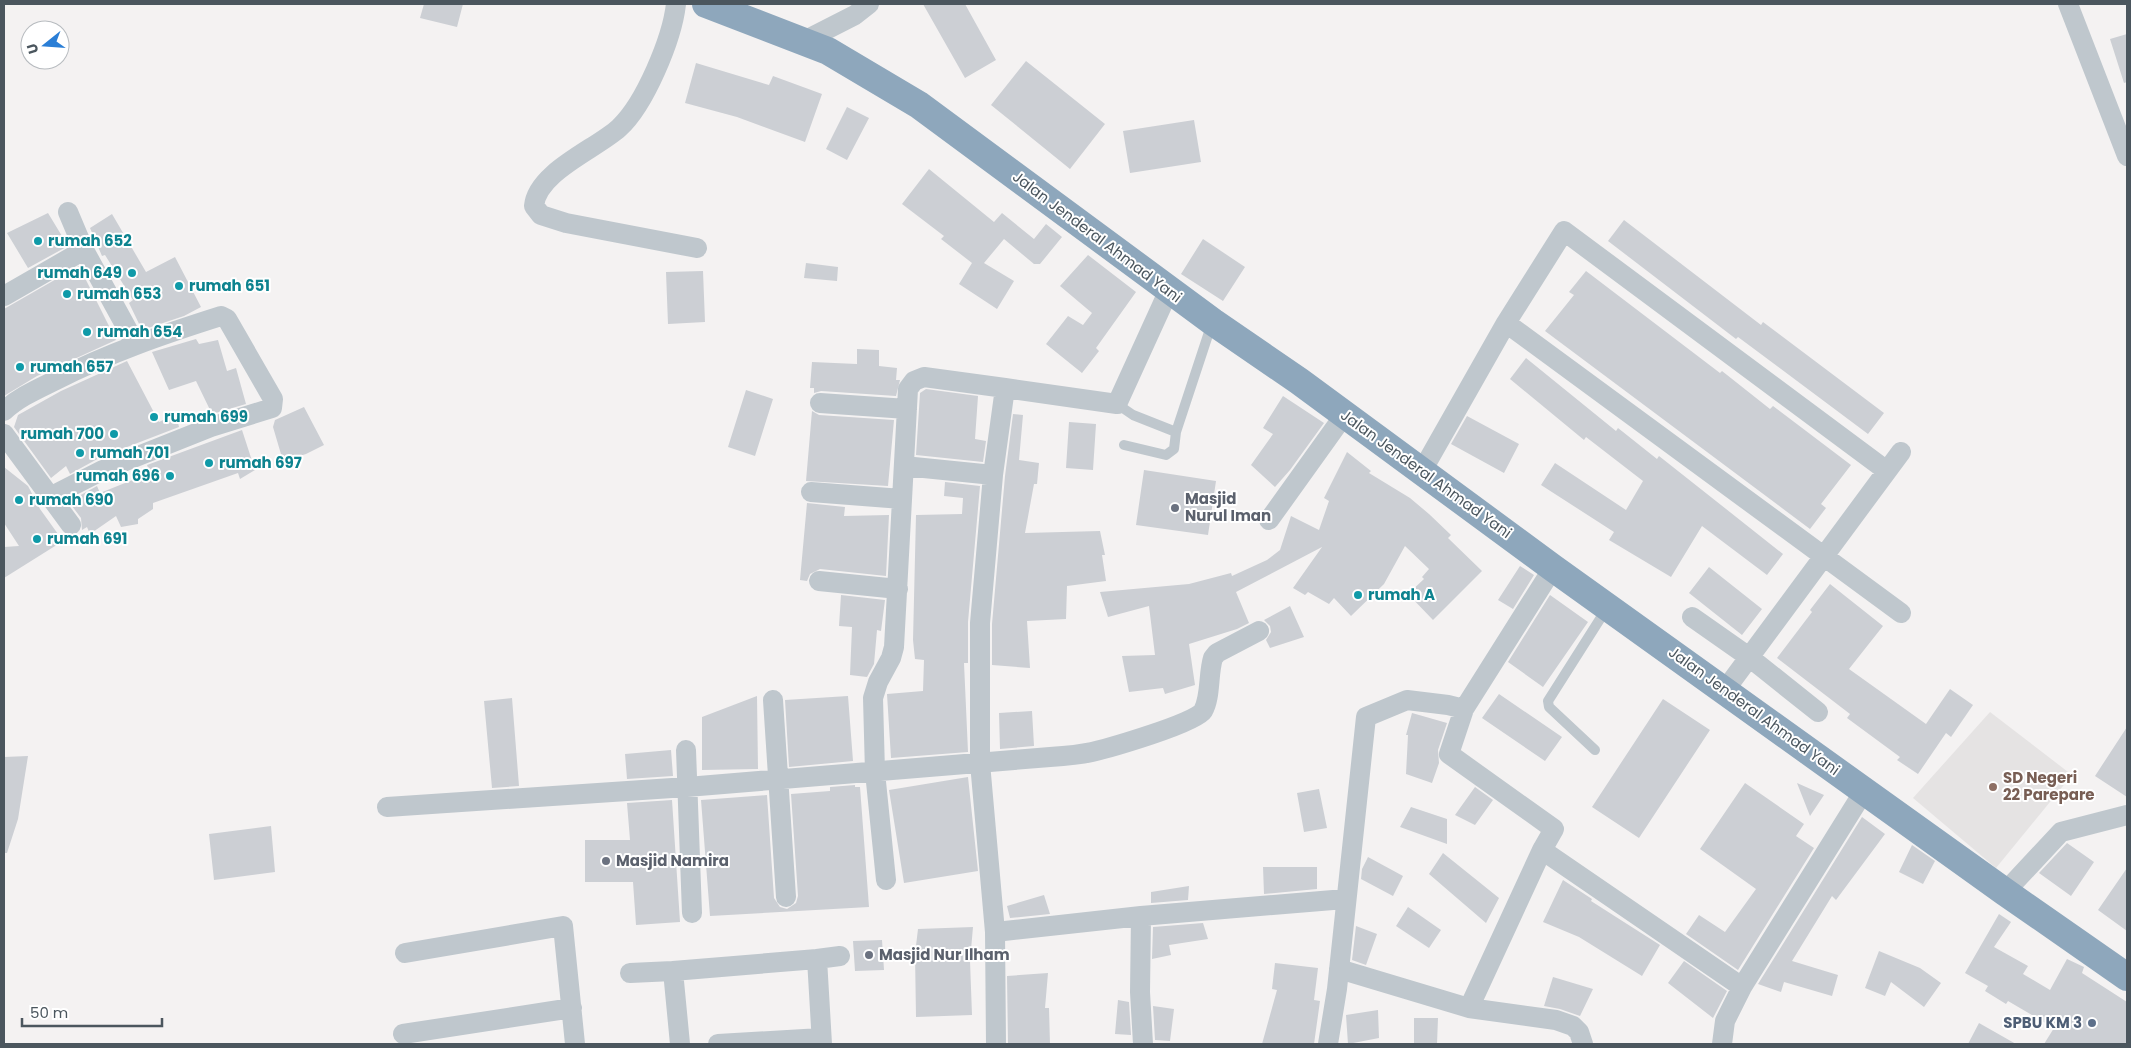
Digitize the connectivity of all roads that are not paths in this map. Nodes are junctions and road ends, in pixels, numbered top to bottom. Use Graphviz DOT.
graph roads {
  1 [pos="676,4"];
  2 [pos="706,4"];
  3 [pos="869,4"];
  4 [pos="2068,4"];
  5 [pos="804,41"];
  6 [pos="2127,156"];
  7 [pos="68,212"];
  8 [pos="697,248"];
  9 [pos="84,250"];
  10 [pos="1169,290"];
  11 [pos="4,296"];
  12 [pos="1212,322"];
  13 [pos="1506,323"];
  14 [pos="136,345"];
  15 [pos="1005,388"];
  16 [pos="820,403"];
  17 [pos="1117,404"];
  18 [pos="907,409"];
  19 [pos="4,411"];
  20 [pos="1345,414"];
  21 [pos="1176,432"];
  22 [pos="4,434"];
  23 [pos="1124,445"];
  24 [pos="1901,452"];
  25 [pos="904,466"];
  26 [pos="1422,471"];
  27 [pos="1887,471"];
  28 [pos="993,475"];
  29 [pos="811,492"];
  30 [pos="50,497"];
  31 [pos="902,499"];
  32 [pos="1269,520"];
  33 [pos="71,525"];
  34 [pos="1825,556"];
  35 [pos="1553,568"];
  36 [pos="819,581"];
  37 [pos="898,590"];
  38 [pos="1609,606"];
  39 [pos="1901,613"];
  40 [pos="1692,617"];
  41 [pos="1259,631"];
  42 [pos="1749,657"];
  43 [pos="1725,690"];
  44 [pos="773,700"];
  45 [pos="1464,709"];
  46 [pos="1818,712"];
  47 [pos="686,750"];
  48 [pos="1596,750"];
  49 [pos="980,763"];
  50 [pos="875,772"];
  51 [pos="779,780"];
  52 [pos="687,788"];
  53 [pos="1864,791"];
  54 [pos="387,806"];
  55 [pos="2127,814"];
  56 [pos="1542,850"];
  57 [pos="886,880"];
  58 [pos="2005,892"];
  59 [pos="786,897"];
  60 [pos="1345,899"];
  61 [pos="692,913"];
  62 [pos="1141,916"];
  63 [pos="995,932"];
  64 [pos="405,953"];
  65 [pos="840,956"];
  66 [pos="817,959"];
  67 [pos="1339,969"];
  68 [pos="673,970"];
  69 [pos="630,973"];
  70 [pos="2127,977"];
  71 [pos="1742,987"];
  72 [pos="572,1008"];
  73 [pos="1469,1008"];
  74 [pos="403,1034"];
  75 [pos="822,1041"];
  76 [pos="575,1044"];
  77 [pos="680,1044"];
  78 [pos="718,1044"];
  79 [pos="996,1044"];
  80 [pos="1142,1044"];
  81 [pos="1328,1044"];
  82 [pos="1583,1044"];
  83 [pos="1722,1044"];
  1 -- 8 [label="street"];
  2 -- 5 [label="highway, Jalan Jenderal Ahmad Yani"];
  3 -- 5 [label="street"];
  4 -- 6 [label="street"];
  5 -- 10 [label="highway, Jalan Jenderal Ahmad Yani"];
  7 -- 9 [label="street"];
  9 -- 11 [label="street"];
  9 -- 14 [label="street"];
  10 -- 12 [label="highway, Jalan Jenderal Ahmad Yani"];
  10 -- 17 [label="street"];
  12 -- 20 [label="highway, Jalan Jenderal Ahmad Yani"];
  12 -- 21 [label="lane"];
  13 -- 26 [label="street"];
  13 -- 27 [label="street"];
  13 -- 34 [label="street"];
  14 -- 19 [label="street"];
  14 -- 30 [label="street"];
  15 -- 17 [label="street"];
  15 -- 18 [label="street"];
  15 -- 28 [label="street"];
  16 -- 18 [label="street"];
  17 -- 21 [label="lane"];
  18 -- 25 [label="street"];
  20 -- 26 [label="highway, Jalan Jenderal Ahmad Yani"];
  20 -- 32 [label="street"];
  21 -- 23 [label="lane"];
  22 -- 30 [label="street"];
  24 -- 27 [label="street"];
  25 -- 28 [label="street"];
  25 -- 31 [label="street"];
  26 -- 35 [label="highway, Jalan Jenderal Ahmad Yani"];
  27 -- 34 [label="street"];
  28 -- 49 [label="street"];
  29 -- 31 [label="street"];
  30 -- 33 [label="street"];
  31 -- 37 [label="street"];
  34 -- 39 [label="street"];
  34 -- 42 [label="street"];
  35 -- 38 [label="highway, Jalan Jenderal Ahmad Yani"];
  35 -- 45 [label="street"];
  36 -- 37 [label="street"];
  37 -- 50 [label="street"];
  38 -- 43 [label="highway, Jalan Jenderal Ahmad Yani"];
  38 -- 48 [label="lane"];
  40 -- 42 [label="street"];
  41 -- 49 [label="street"];
  42 -- 43 [label="street"];
  42 -- 46 [label="street"];
  43 -- 53 [label="highway, Jalan Jenderal Ahmad Yani"];
  44 -- 51 [label="street"];
  45 -- 56 [label="street"];
  45 -- 60 [label="street"];
  47 -- 52 [label="street"];
  49 -- 50 [label="street"];
  49 -- 63 [label="street"];
  50 -- 51 [label="street"];
  50 -- 57 [label="street"];
  51 -- 52 [label="street"];
  51 -- 59 [label="street"];
  52 -- 54 [label="street"];
  52 -- 61 [label="street"];
  53 -- 58 [label="highway, Jalan Jenderal Ahmad Yani"];
  53 -- 71 [label="street"];
  55 -- 58 [label="street"];
  56 -- 71 [label="street"];
  56 -- 73 [label="street"];
  58 -- 70 [label="highway, Jalan Jenderal Ahmad Yani"];
  60 -- 62 [label="street"];
  60 -- 67 [label="street"];
  62 -- 63 [label="street"];
  62 -- 80 [label="street"];
  63 -- 79 [label="street"];
  64 -- 72 [label="street"];
  65 -- 66 [label="street"];
  66 -- 68 [label="street"];
  66 -- 75 [label="street"];
  67 -- 73 [label="street"];
  67 -- 81 [label="street"];
  68 -- 69 [label="street"];
  68 -- 77 [label="street"];
  71 -- 83 [label="street"];
  72 -- 74 [label="street"];
  72 -- 76 [label="street"];
  73 -- 82 [label="street"];
  75 -- 78 [label="street"];
}
